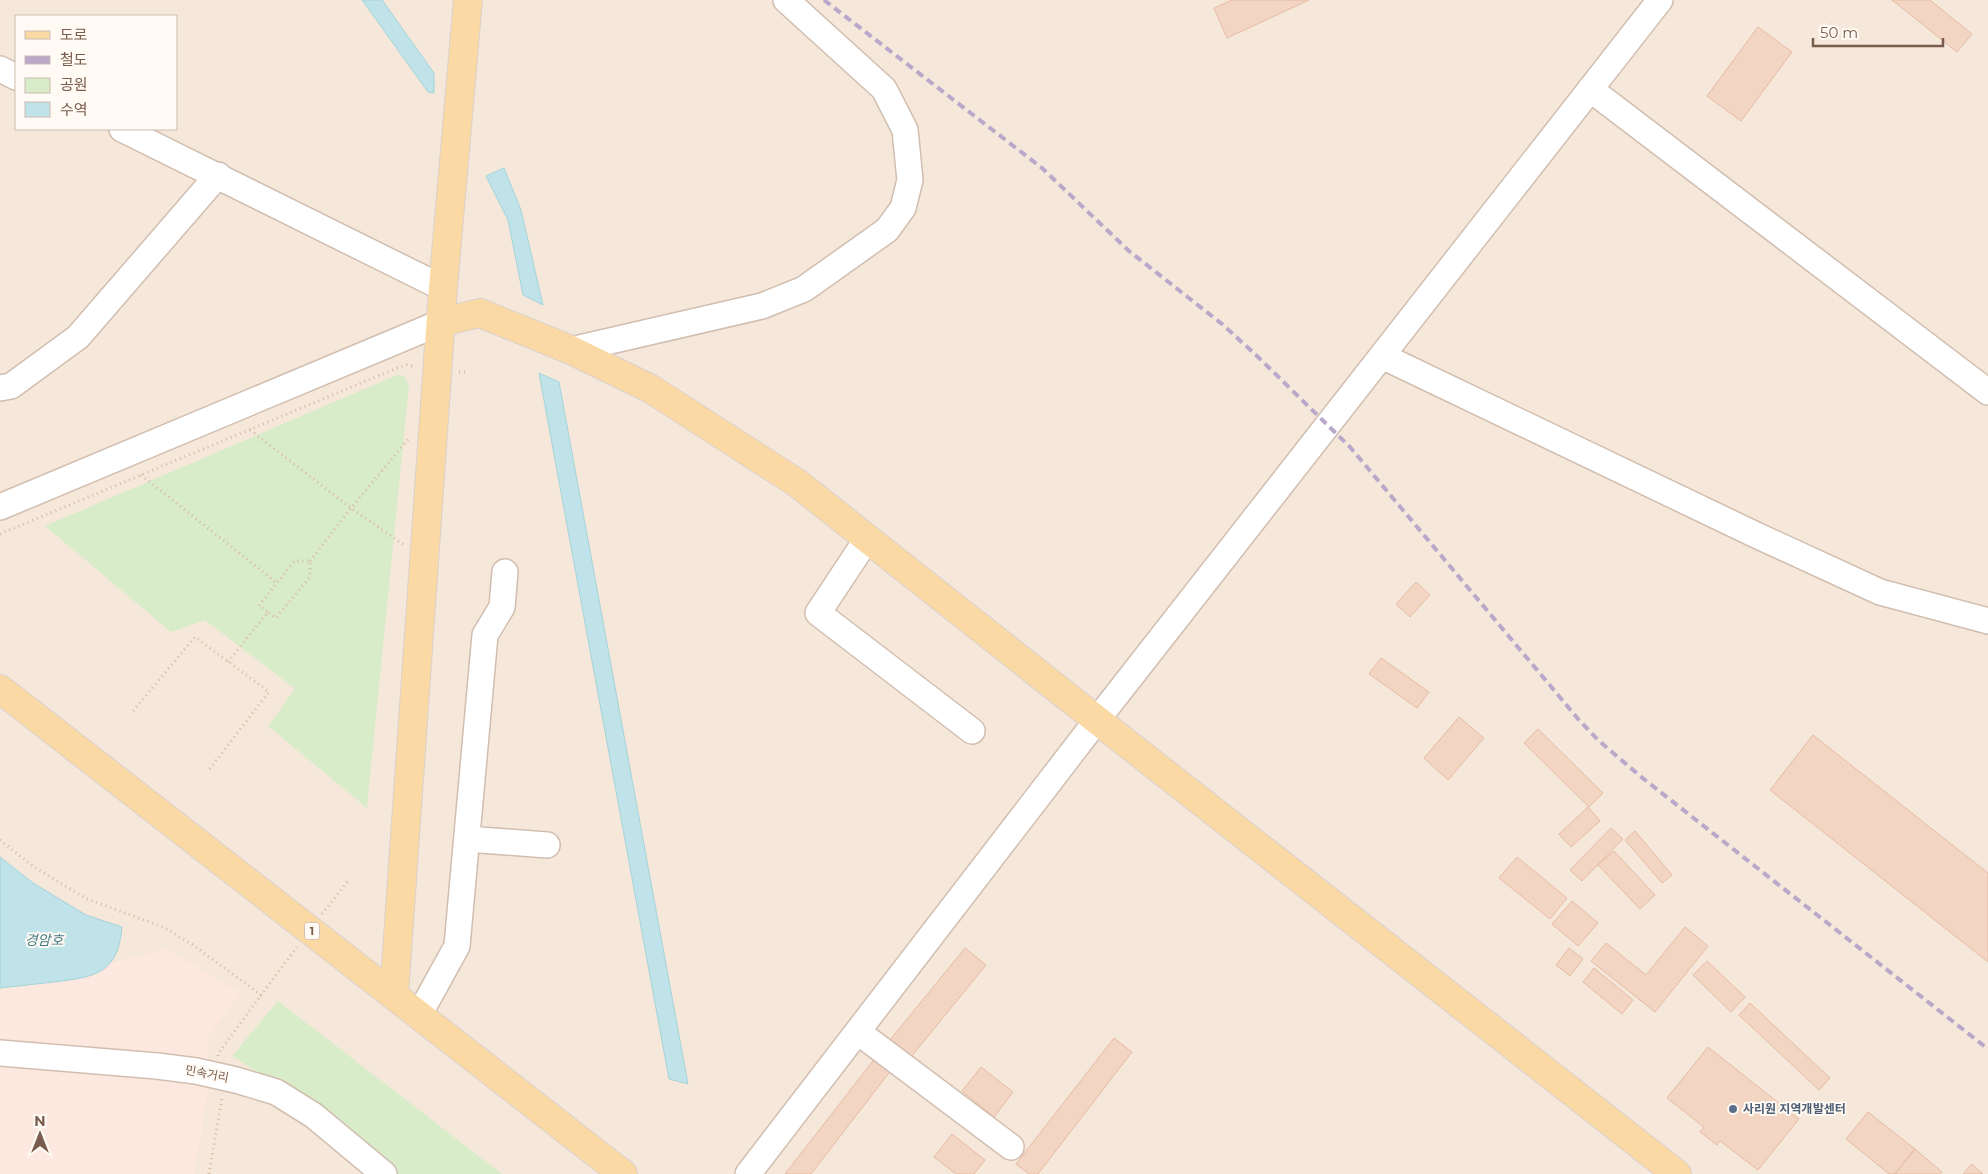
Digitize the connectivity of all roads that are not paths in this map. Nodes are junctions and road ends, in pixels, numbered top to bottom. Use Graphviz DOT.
graph roads {
  1 [pos="468,0"];
  2 [pos="786,0"];
  3 [pos="1660,0"];
  4 [pos="0,69"];
  5 [pos="15,76"];
  6 [pos="1590,90"];
  7 [pos="124,130"];
  8 [pos="218,175"];
  9 [pos="443,288"];
  10 [pos="442,322"];
  11 [pos="571,350"];
  12 [pos="1382,356"];
  13 [pos="0,388"];
  14 [pos="1988,392"];
  15 [pos="0,507"];
  16 [pos="867,539"];
  17 [pos="505,572"];
  18 [pos="1988,621"];
  19 [pos="0,689"];
  20 [pos="1097,720"];
  21 [pos="972,731"];
  22 [pos="467,839"];
  23 [pos="547,845"];
  24 [pos="394,995"];
  25 [pos="419,1014"];
  26 [pos="858,1032"];
  27 [pos="0,1053"];
  28 [pos="1011,1148"];
  29 [pos="384,1174"];
  30 [pos="623,1174"];
  31 [pos="748,1174"];
  32 [pos="1676,1174"];
  1 -- 9 [label="main road"];
  2 -- 11 [label="street"];
  3 -- 6 [label="street"];
  4 -- 5 [label="street"];
  6 -- 12 [label="street"];
  6 -- 14 [label="street"];
  7 -- 8 [label="street"];
  8 -- 9 [label="street"];
  8 -- 13 [label="street"];
  9 -- 10 [label="main road"];
  10 -- 11 [label="main road"];
  10 -- 15 [label="street"];
  10 -- 24 [label="main road"];
  11 -- 16 [label="main road"];
  12 -- 18 [label="street"];
  12 -- 20 [label="street"];
  16 -- 20 [label="main road"];
  16 -- 21 [label="street"];
  17 -- 22 [label="street"];
  19 -- 24 [label="main road, 1"];
  20 -- 26 [label="street"];
  20 -- 32 [label="main road"];
  22 -- 23 [label="street"];
  22 -- 25 [label="street"];
  24 -- 25 [label="main road, 1"];
  25 -- 30 [label="main road, 1"];
  26 -- 28 [label="street"];
  26 -- 31 [label="street"];
  27 -- 29 [label="street, 민속거리"];
}
